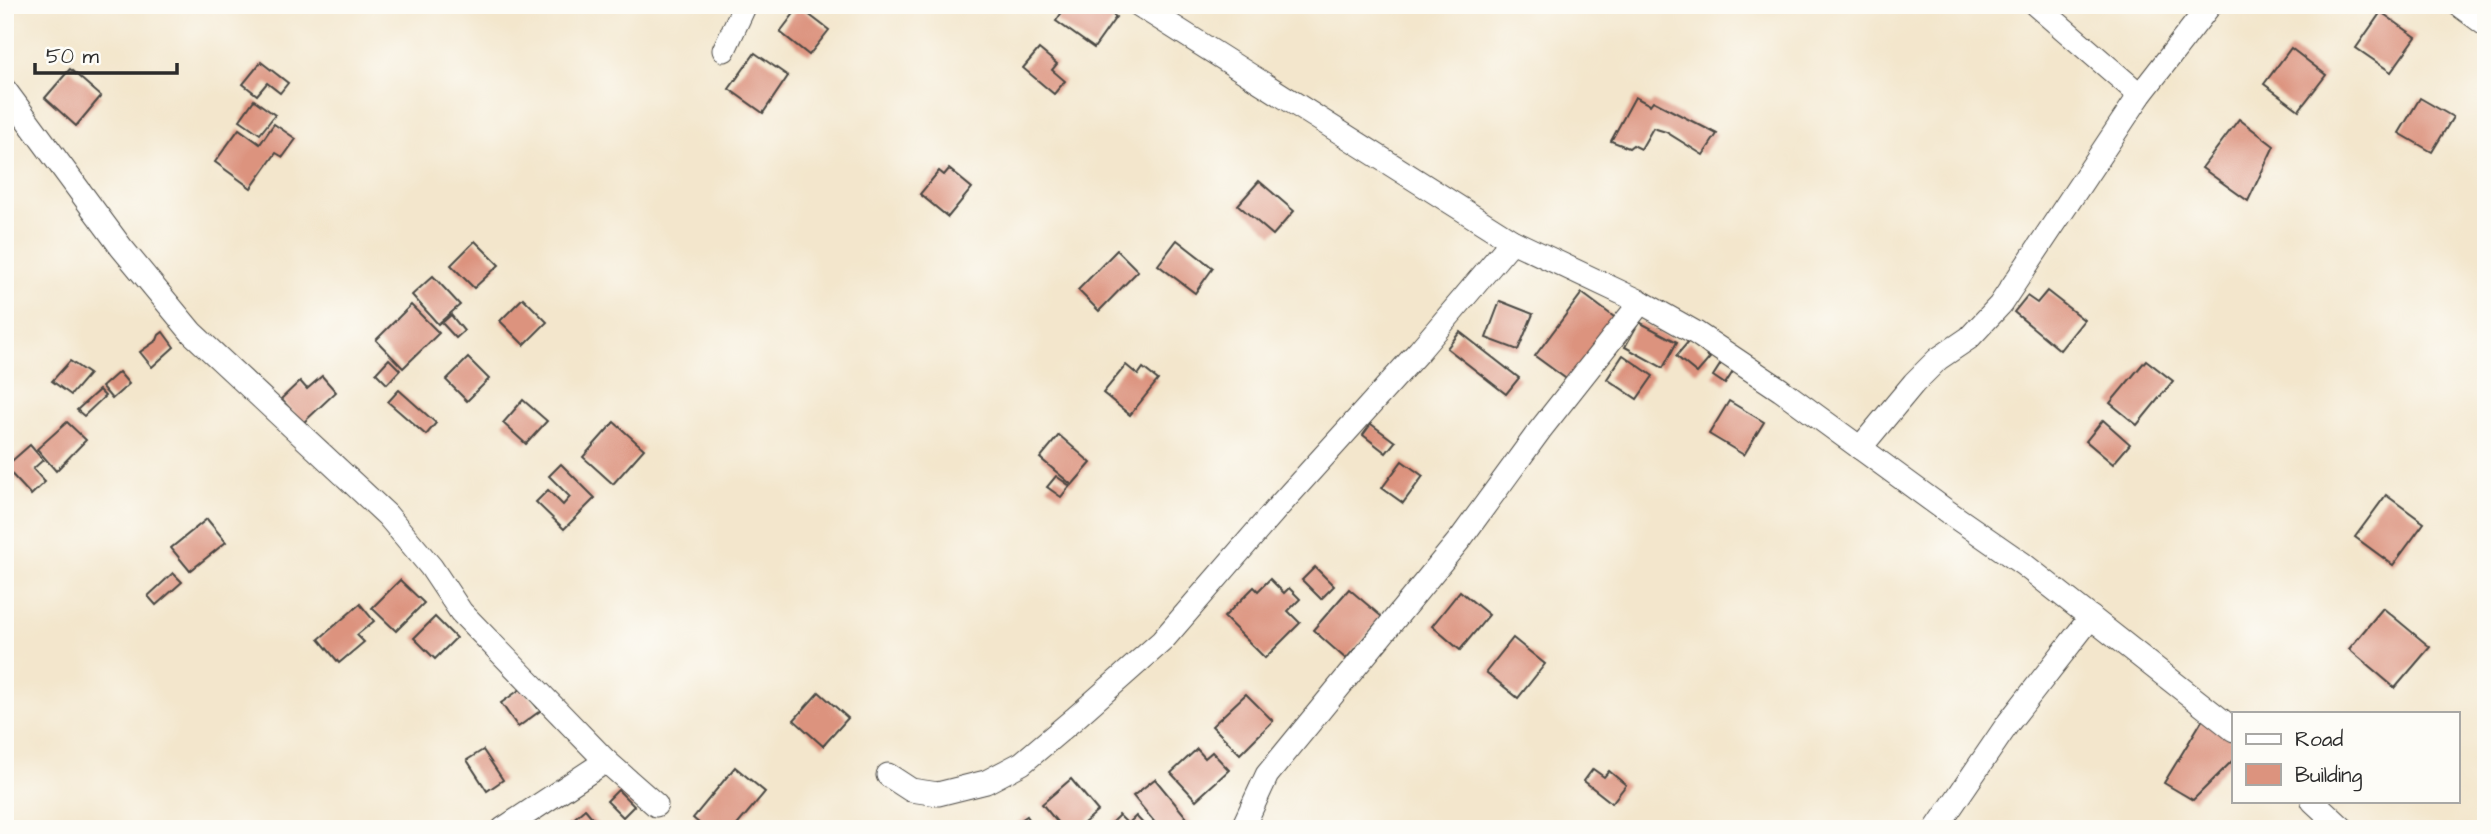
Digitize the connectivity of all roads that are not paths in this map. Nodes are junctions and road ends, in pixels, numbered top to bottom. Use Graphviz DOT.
graph roads {
  1 [pos="745,5"];
  2 [pos="1139,5"];
  3 [pos="2036,5"];
  4 [pos="2210,5"];
  5 [pos="2459,5"];
  6 [pos="2486,25"];
  7 [pos="724,50"];
  8 [pos="5,90"];
  9 [pos="2140,95"];
  10 [pos="1512,241"];
  11 [pos="1642,302"];
  12 [pos="1860,448"];
  13 [pos="2091,617"];
  14 [pos="2232,728"];
  15 [pos="606,761"];
  16 [pos="888,775"];
  17 [pos="2314,802"];
  18 [pos="656,805"];
  19 [pos="503,829"];
  20 [pos="1242,829"];
  21 [pos="1936,829"];
  22 [pos="2343,829"];
  1 -- 7 [label="street"];
  2 -- 10 [label="street"];
  3 -- 9 [label="street"];
  4 -- 9 [label="street"];
  5 -- 6 [label="street"];
  8 -- 15 [label="street"];
  9 -- 12 [label="street"];
  10 -- 11 [label="street"];
  10 -- 16 [label="street"];
  11 -- 12 [label="street"];
  11 -- 20 [label="street"];
  12 -- 13 [label="street"];
  13 -- 14 [label="street"];
  13 -- 21 [label="street"];
  15 -- 18 [label="street"];
  15 -- 19 [label="street"];
  17 -- 22 [label="street"];
}
